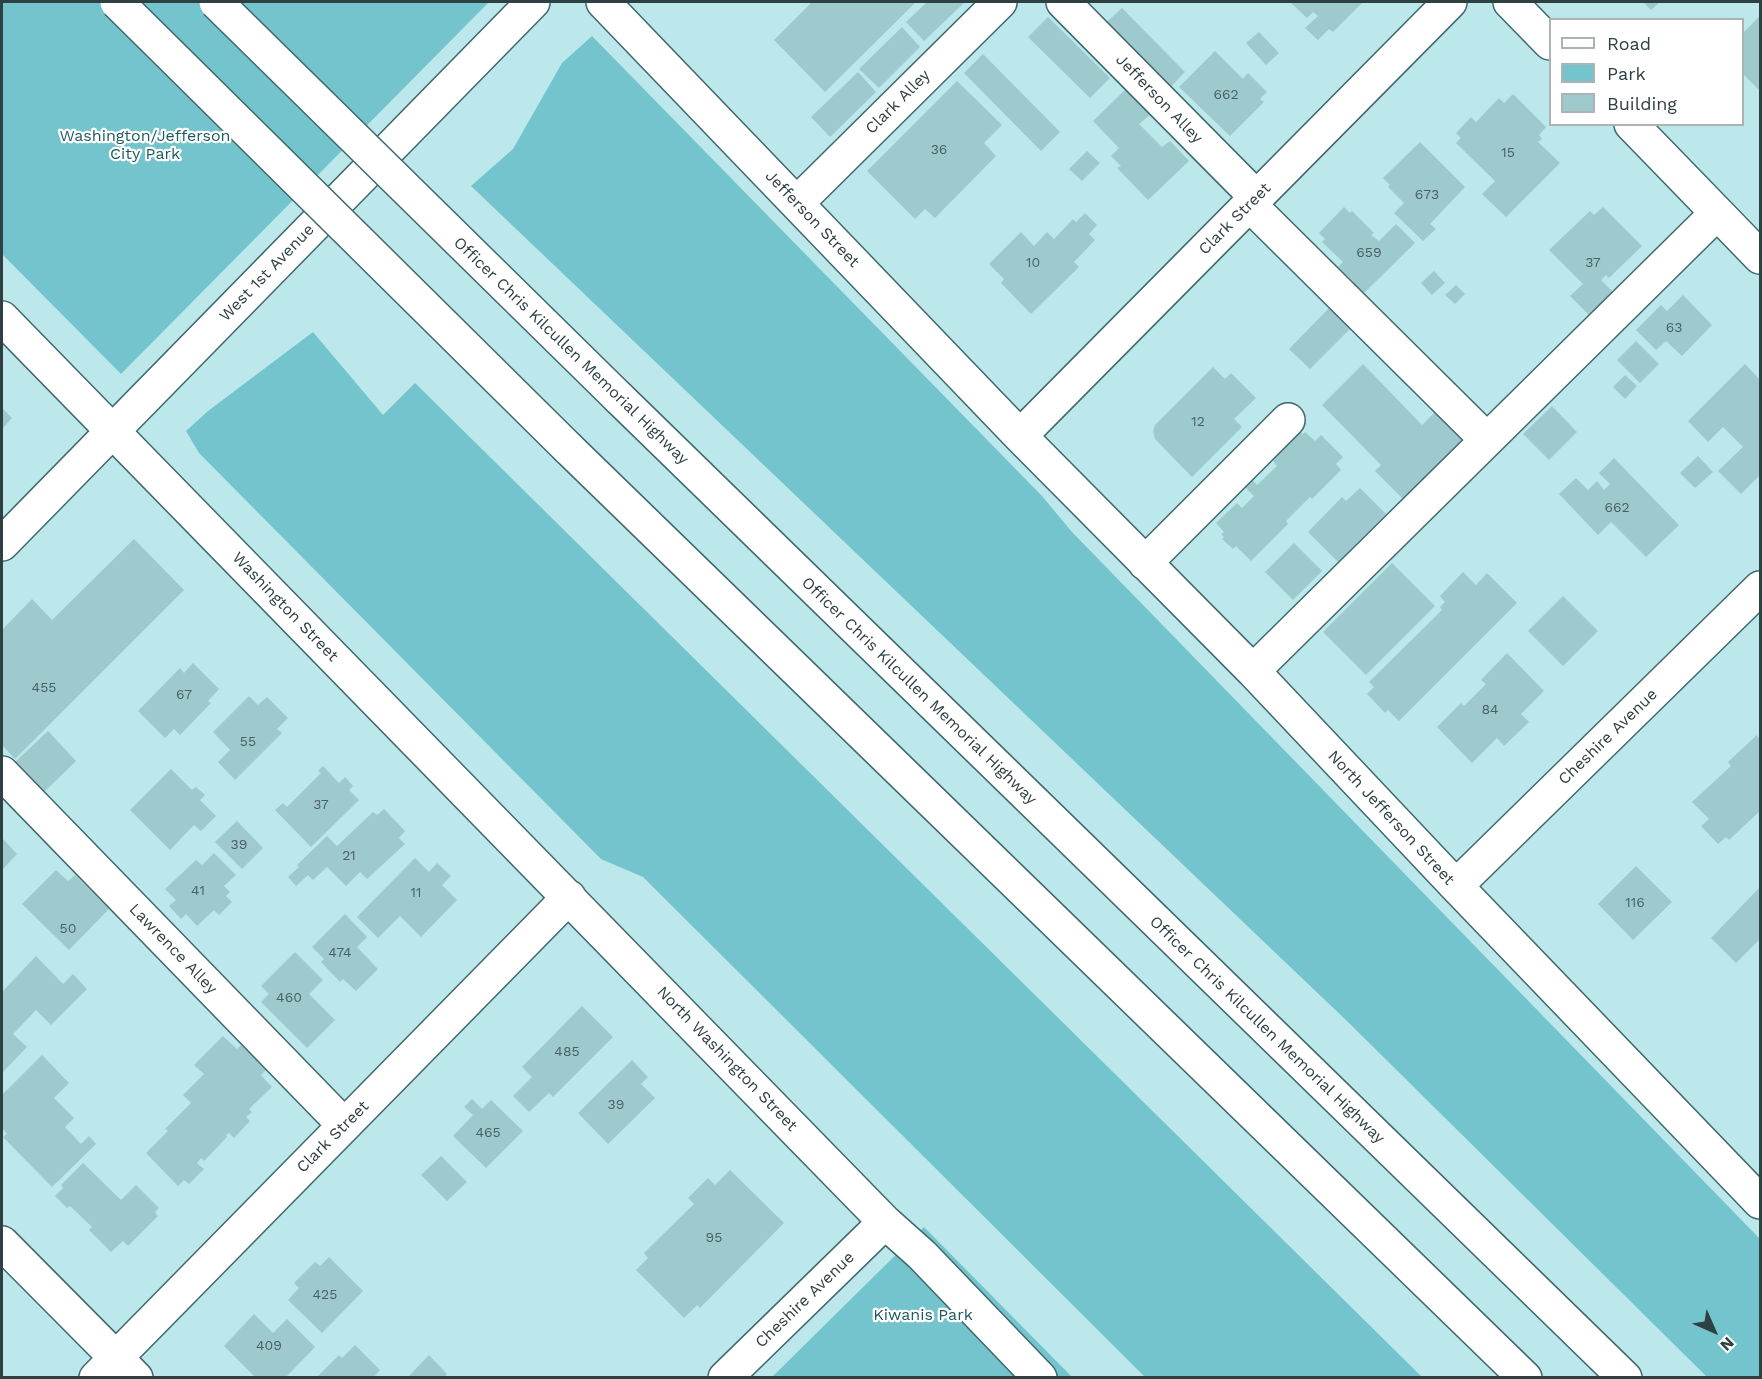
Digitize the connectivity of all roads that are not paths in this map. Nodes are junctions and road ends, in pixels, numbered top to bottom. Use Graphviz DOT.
graph roads {
  1 [pos="117,2"];
  2 [pos="216,2"];
  3 [pos="533,2"];
  4 [pos="603,2"];
  5 [pos="1000,2"];
  6 [pos="1063,2"];
  7 [pos="1450,2"];
  8 [pos="1510,2"];
  9 [pos="1549,41"];
  10 [pos="1632,126"];
  11 [pos="1252,201"];
  12 [pos="797,203"];
  13 [pos="1717,213"];
  14 [pos="1761,257"];
  15 [pos="2,318"];
  16 [pos="1288,420"];
  17 [pos="113,431"];
  18 [pos="1020,436"];
  19 [pos="1487,440"];
  20 [pos="2,544"];
  21 [pos="1145,562"];
  22 [pos="1761,588"];
  23 [pos="1252,671"];
  24 [pos="2,773"];
  25 [pos="1456,886"];
  26 [pos="569,897"];
  27 [pos="344,1125"];
  28 [pos="1761,1202"];
  29 [pos="885,1222"];
  30 [pos="2,1242"];
  31 [pos="116,1371"];
  32 [pos="725,1377"];
  33 [pos="1040,1377"];
  34 [pos="1525,1377"];
  35 [pos="1625,1377"];
  1 -- 34 [label="main road, bridge"];
  2 -- 35 [label="main road, Officer Chris Kilcullen Memorial Highway, bridge"];
  3 -- 17 [label="main road, West 1st Avenue"];
  4 -- 12 [label="main road, Jefferson Street"];
  5 -- 12 [label="main road, Clark Alley"];
  6 -- 11 [label="main road, Jefferson Alley"];
  7 -- 11 [label="main road, Clark Street"];
  8 -- 9 [label="main road"];
  10 -- 13 [label="main road"];
  11 -- 18 [label="main road, Clark Street"];
  11 -- 19 [label="main road, Jefferson Alley"];
  12 -- 18 [label="main road, Jefferson Street"];
  13 -- 14 [label="main road"];
  13 -- 19 [label="main road"];
  15 -- 17 [label="main road, Washington Street"];
  16 -- 21 [label="main road"];
  17 -- 20 [label="main road, West 1st Avenue"];
  17 -- 26 [label="main road, Washington Street"];
  18 -- 21 [label="main road, North Jefferson Street"];
  19 -- 23 [label="main road"];
  21 -- 23 [label="main road, North Jefferson Street"];
  22 -- 25 [label="main road, Cheshire Avenue"];
  23 -- 25 [label="main road, North Jefferson Street"];
  24 -- 27 [label="main road, Lawrence Alley"];
  25 -- 28 [label="main road, North Jefferson Street"];
  26 -- 27 [label="main road, Clark Street"];
  26 -- 29 [label="main road, North Washington Street"];
  27 -- 31 [label="main road, Clark Street"];
  29 -- 32 [label="main road, Cheshire Avenue"];
  29 -- 33 [label="main road, North Washington Street"];
  30 -- 31 [label="main road"];
}
